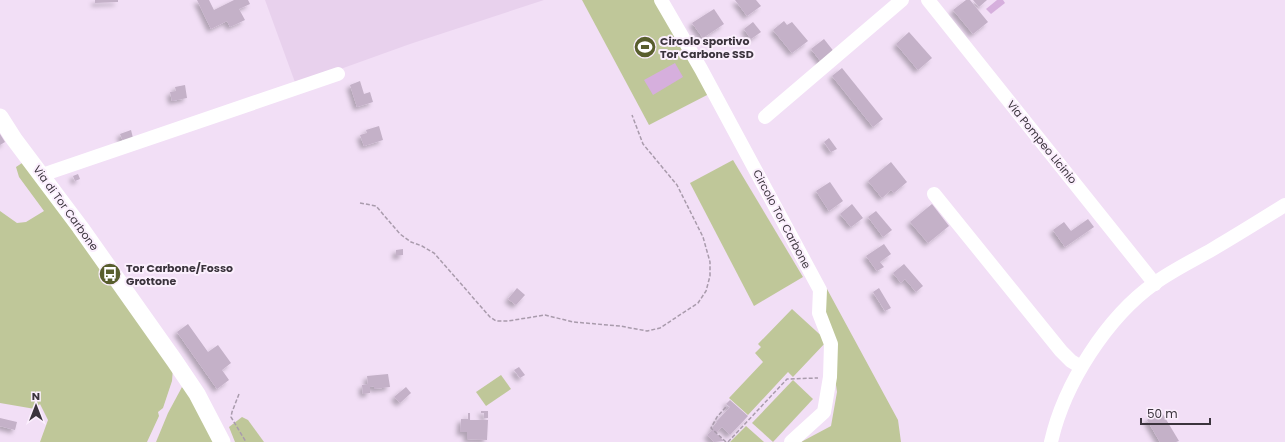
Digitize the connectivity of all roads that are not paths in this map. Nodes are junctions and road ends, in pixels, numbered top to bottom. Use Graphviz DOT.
graph roads {
  1 [pos="661,0"];
  2 [pos="902,0"];
  3 [pos="928,0"];
  4 [pos="338,74"];
  5 [pos="0,116"];
  6 [pos="765,117"];
  7 [pos="42,175"];
  8 [pos="934,194"];
  9 [pos="1285,205"];
  10 [pos="1155,284"];
  11 [pos="1081,366"];
  12 [pos="222,442"];
  13 [pos="791,442"];
  14 [pos="1051,442"];
  1 -- 13 [label="street, Circolo Tor Carbone"];
  2 -- 6 [label="street"];
  3 -- 10 [label="street, Via Pompeo Licinio"];
  4 -- 7 [label="street"];
  5 -- 7 [label="main road, Via di Tor Carbone"];
  7 -- 12 [label="main road, Via di Tor Carbone"];
  8 -- 11 [label="street"];
  9 -- 10 [label="street"];
  10 -- 11 [label="street"];
  11 -- 14 [label="street"];
}
